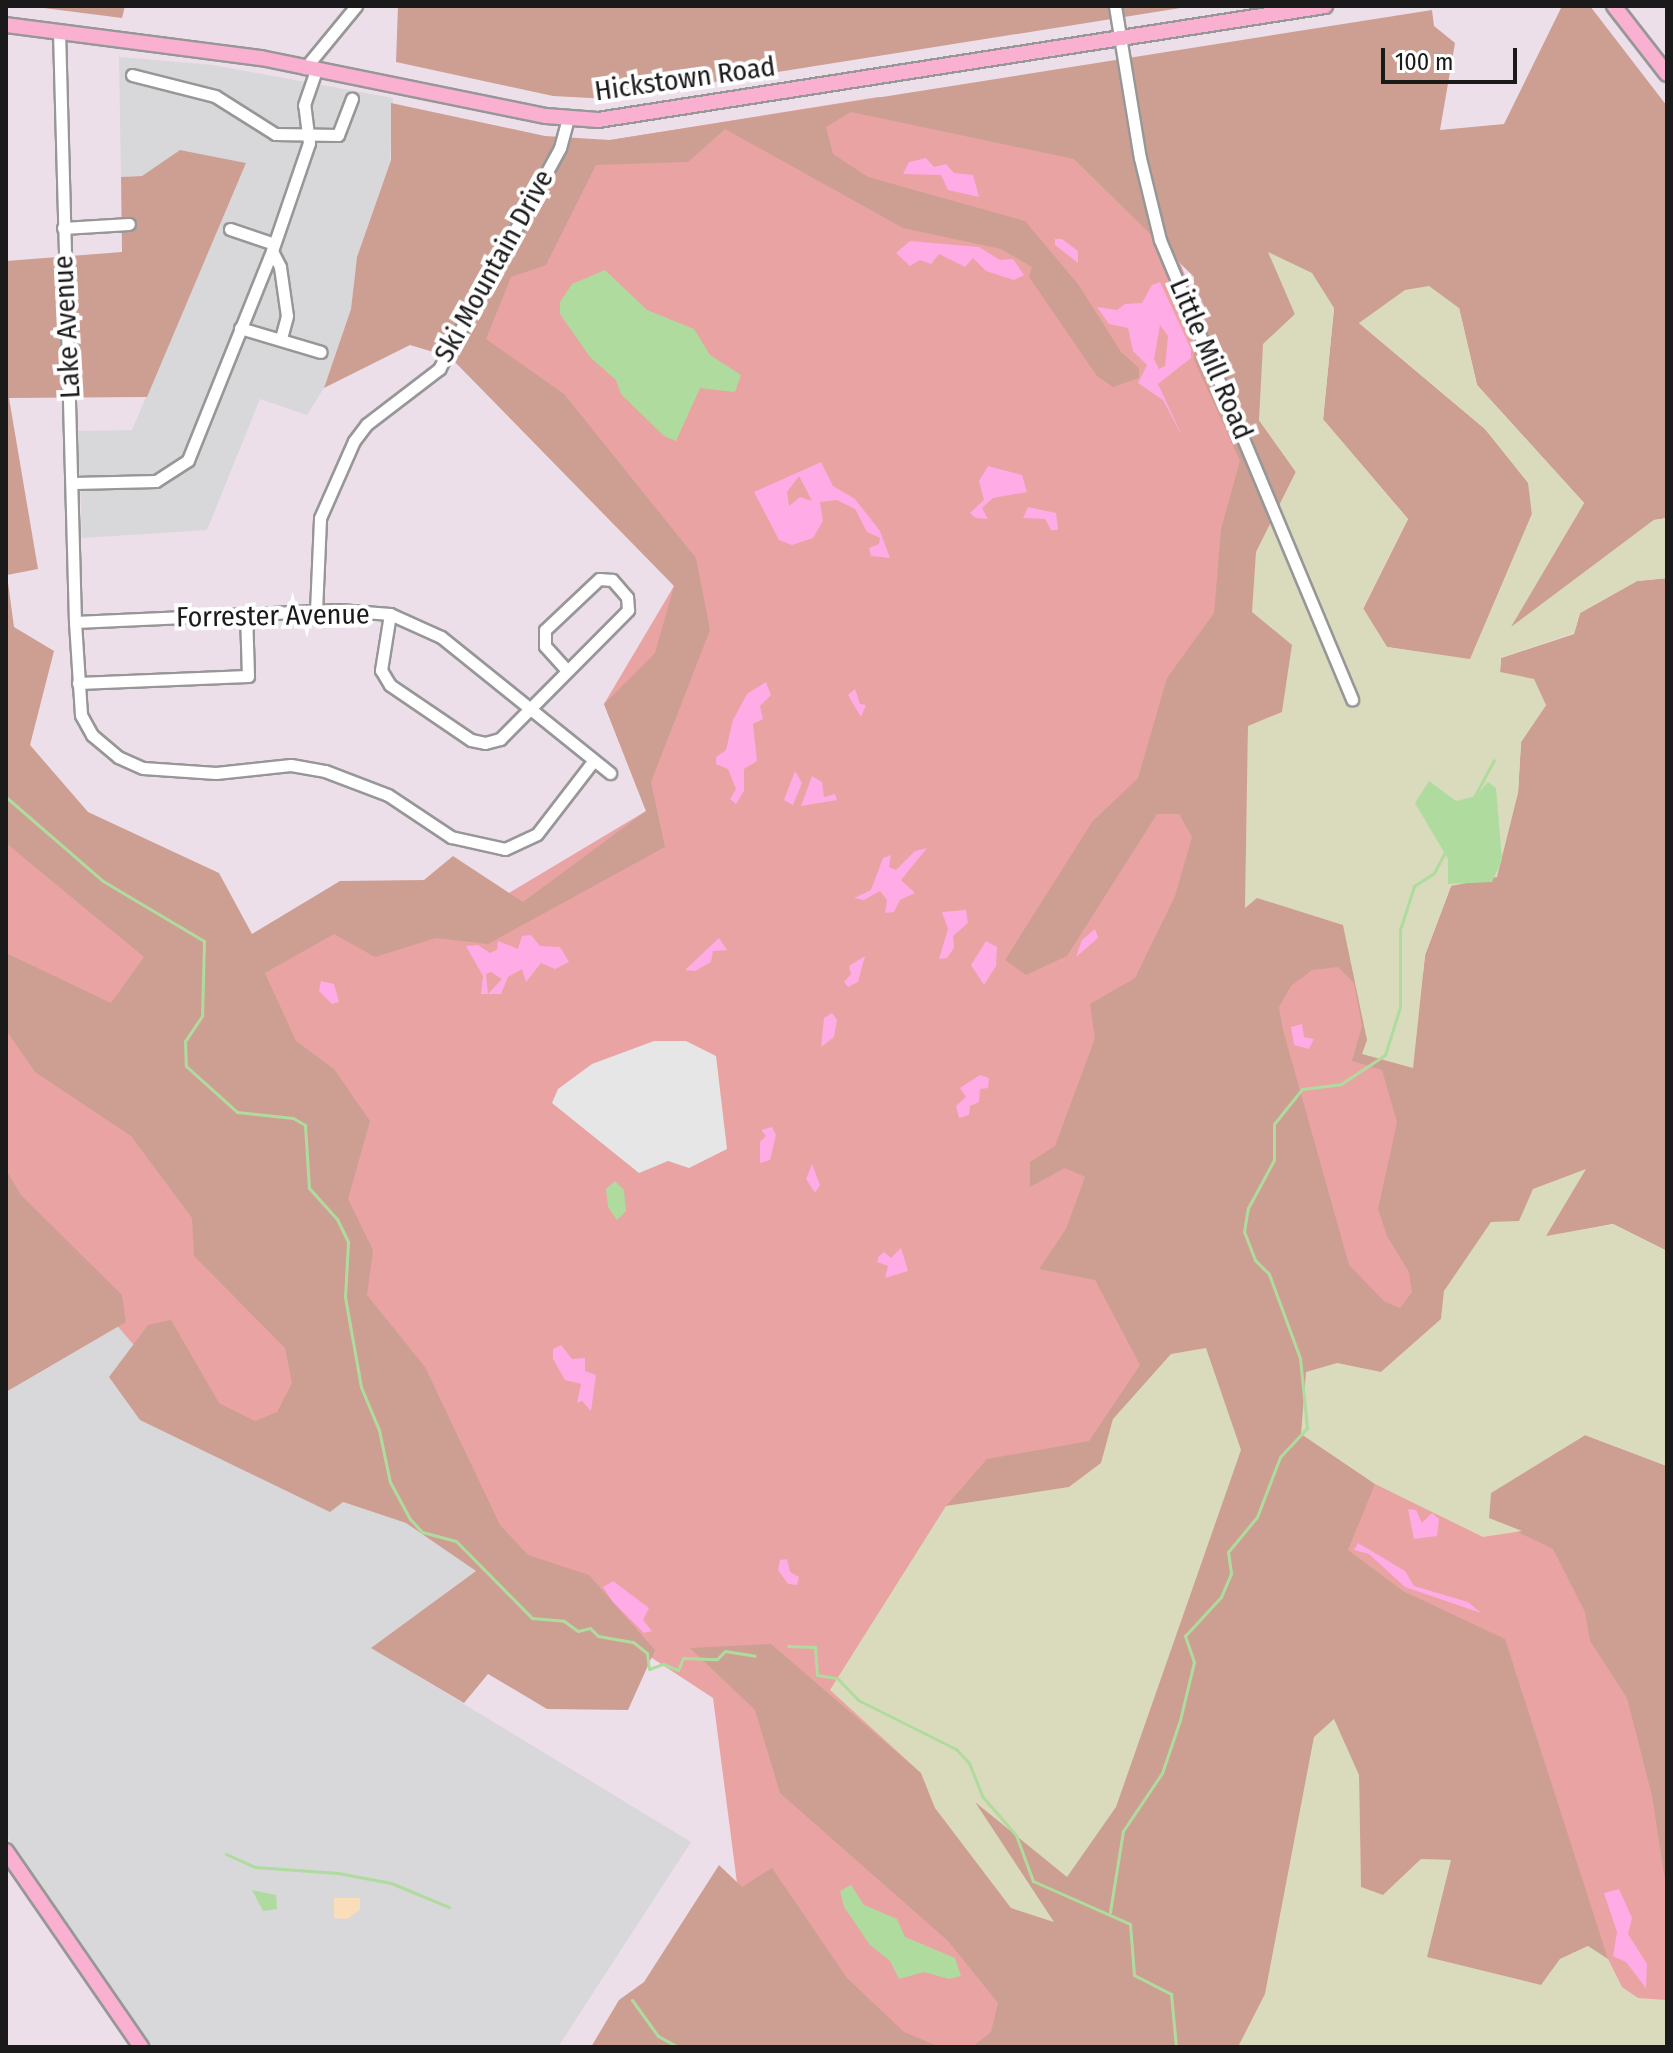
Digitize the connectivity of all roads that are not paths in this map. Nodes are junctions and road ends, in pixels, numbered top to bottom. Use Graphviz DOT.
graph roads {
  1 [pos="356,6"];
  2 [pos="1115,6"];
  3 [pos="1325,6"];
  4 [pos="1614,6"];
  5 [pos="6,25"];
  6 [pos="59,31"];
  7 [pos="1120,39"];
  8 [pos="311,69"];
  9 [pos="1667,74"];
  10 [pos="132,75"];
  11 [pos="352,99"];
  12 [pos="568,119"];
  13 [pos="308,134"];
  14 [pos="129,224"];
  15 [pos="63,228"];
  16 [pos="230,229"];
  17 [pos="273,248"];
  18 [pos="240,328"];
  19 [pos="281,339"];
  20 [pos="321,352"];
  21 [pos="74,483"];
  22 [pos="316,611"];
  23 [pos="246,614"];
  24 [pos="390,614"];
  25 [pos="75,622"];
  26 [pos="566,669"];
  27 [pos="78,683"];
  28 [pos="1352,699"];
  29 [pos="529,706"];
  30 [pos="594,760"];
  31 [pos="610,773"];
  32 [pos="6,1851"];
  33 [pos="141,2047"];
  1 -- 8 [label="street"];
  2 -- 7 [label="street, Little Mill Road"];
  3 -- 7 [label="street, Hickstown Road"];
  4 -- 9 [label="street"];
  5 -- 6 [label="street, Hickstown Road"];
  6 -- 8 [label="street, Hickstown Road"];
  6 -- 15 [label="street, Lake Avenue"];
  7 -- 12 [label="street, Hickstown Road"];
  7 -- 28 [label="street, Little Mill Road"];
  8 -- 12 [label="street, Hickstown Road"];
  8 -- 13 [label="street"];
  10 -- 13 [label="street"];
  11 -- 13 [label="street"];
  12 -- 22 [label="street, Ski Mountain Drive"];
  13 -- 17 [label="street"];
  14 -- 15 [label="street"];
  15 -- 21 [label="street, Lake Avenue"];
  16 -- 17 [label="street"];
  17 -- 18 [label="street"];
  17 -- 19 [label="street"];
  18 -- 19 [label="street"];
  18 -- 21 [label="street"];
  19 -- 20 [label="street"];
  21 -- 25 [label="street, Lake Avenue"];
  22 -- 23 [label="street, Forrester Avenue"];
  22 -- 24 [label="street, Forrester Avenue"];
  23 -- 25 [label="street, Forrester Avenue"];
  23 -- 27 [label="street"];
  24 -- 29 [label="street, Forrester Avenue"];
  24 -- 29 [label="street"];
  25 -- 27 [label="street, Lake Avenue"];
  26 -- 26 [label="street"];
  26 -- 29 [label="street"];
  27 -- 30 [label="street, Lake Avenue"];
  29 -- 30 [label="street, Forrester Avenue"];
  30 -- 31 [label="street, Forrester Avenue"];
  32 -- 33 [label="street"];
}
